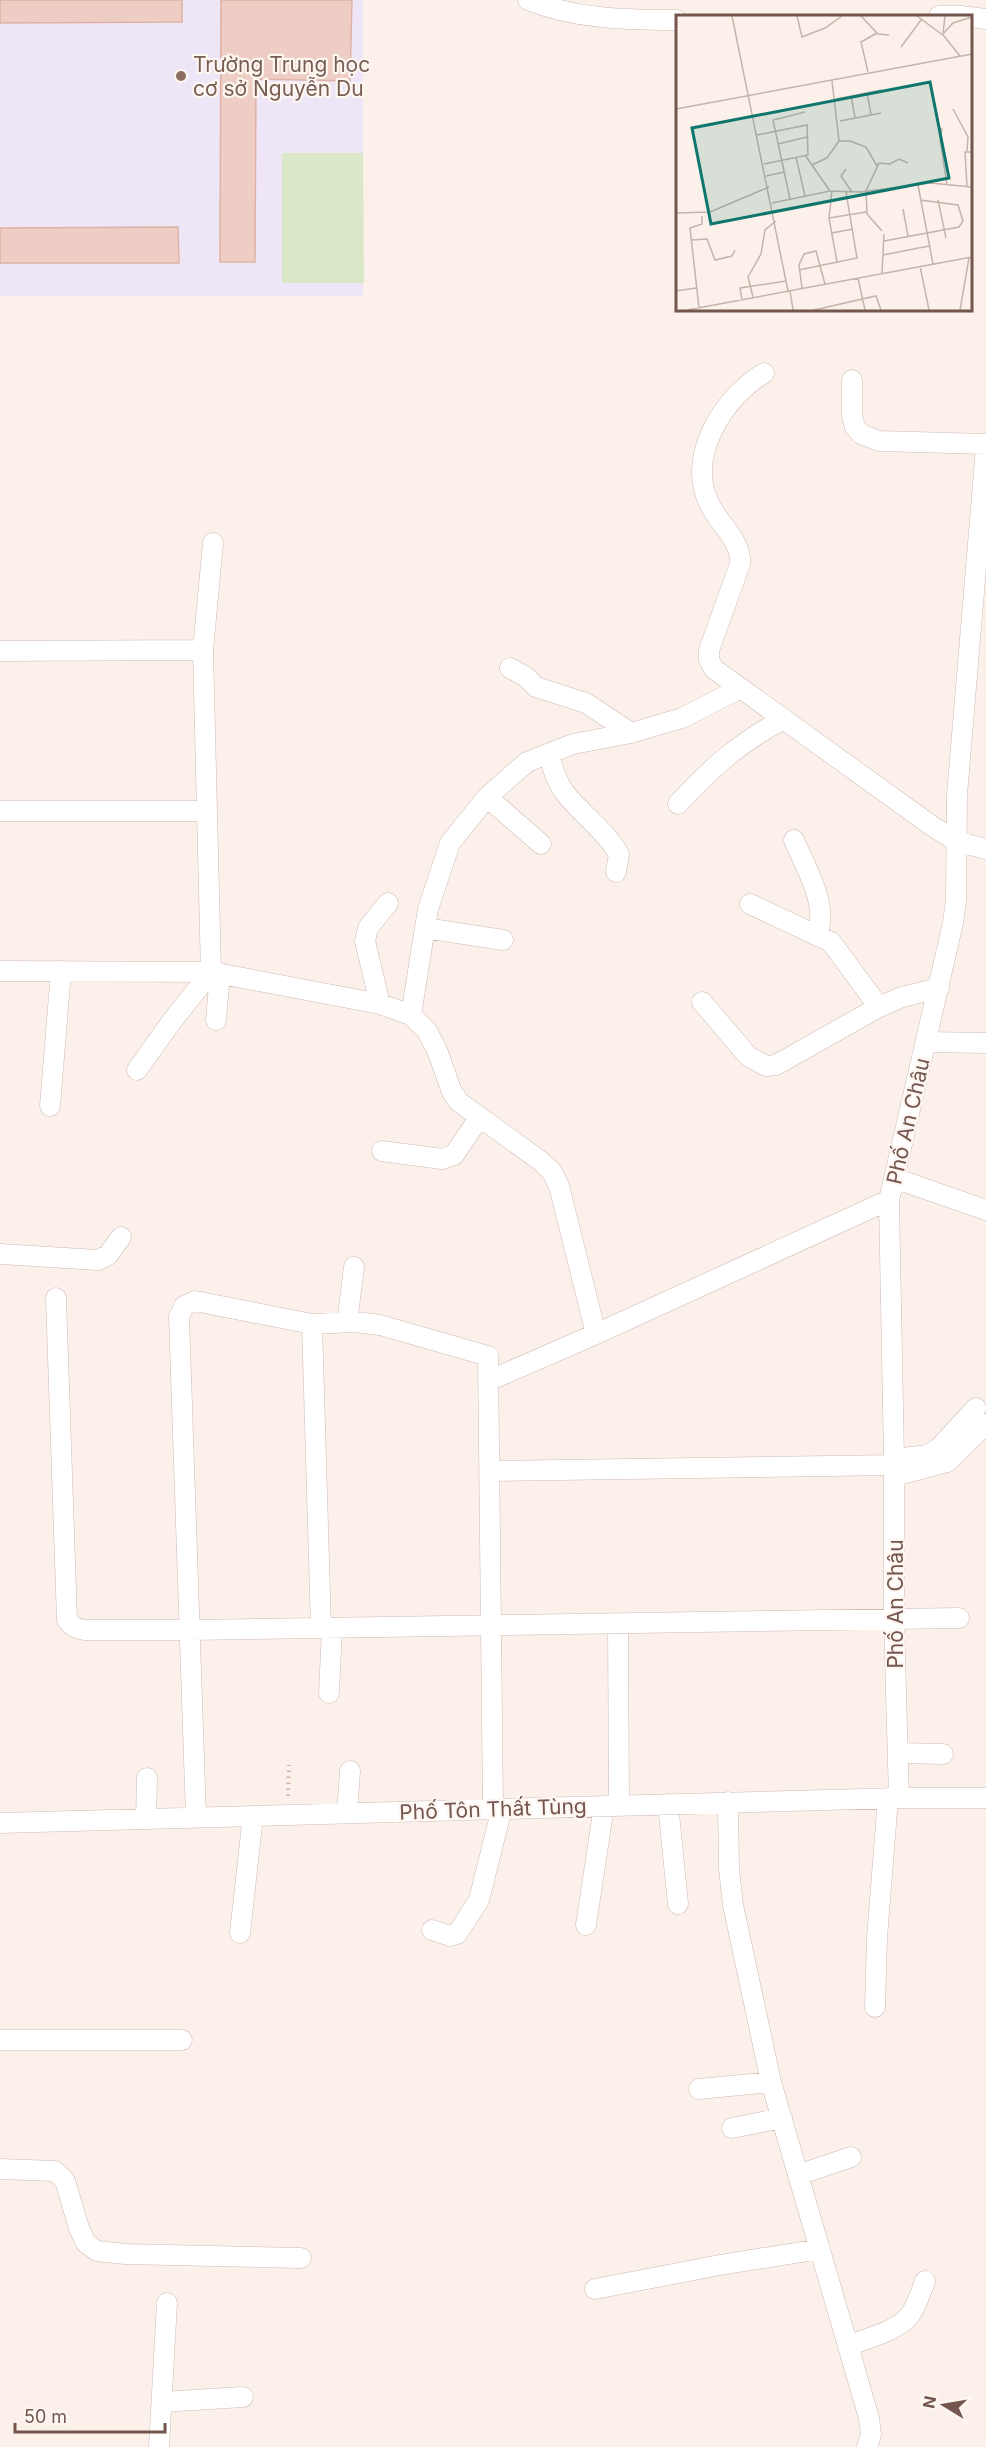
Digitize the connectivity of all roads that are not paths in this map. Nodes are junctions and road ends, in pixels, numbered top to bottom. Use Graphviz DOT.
graph roads {
  1 [pos="528,0"];
  2 [pos="971,17"];
  3 [pos="986,19"];
  4 [pos="676,20"];
  5 [pos="764,373"];
  6 [pos="852,380"];
  7 [pos="986,446"];
  8 [pos="213,543"];
  9 [pos="203,650"];
  10 [pos="0,651"];
  11 [pos="510,668"];
  12 [pos="741,688"];
  13 [pos="784,719"];
  14 [pos="631,733"];
  15 [pos="548,754"];
  16 [pos="487,797"];
  17 [pos="678,804"];
  18 [pos="0,811"];
  19 [pos="207,811"];
  20 [pos="794,840"];
  21 [pos="956,841"];
  22 [pos="541,844"];
  23 [pos="986,849"];
  24 [pos="616,872"];
  25 [pos="388,903"];
  26 [pos="750,904"];
  27 [pos="425,928"];
  28 [pos="817,936"];
  29 [pos="503,940"];
  30 [pos="0,971"];
  31 [pos="61,971"];
  32 [pos="216,973"];
  33 [pos="939,988"];
  34 [pos="702,1002"];
  35 [pos="380,1004"];
  36 [pos="879,1007"];
  37 [pos="411,1015"];
  38 [pos="216,1020"];
  39 [pos="927,1042"];
  40 [pos="986,1043"];
  41 [pos="137,1070"];
  42 [pos="50,1106"];
  43 [pos="479,1118"];
  44 [pos="382,1152"];
  45 [pos="894,1178"];
  46 [pos="890,1200"];
  47 [pos="986,1210"];
  48 [pos="122,1237"];
  49 [pos="0,1254"];
  50 [pos="354,1267"];
  51 [pos="56,1298"];
  52 [pos="347,1322"];
  53 [pos="312,1324"];
  54 [pos="596,1334"];
  55 [pos="488,1381"];
  56 [pos="981,1416"];
  57 [pos="894,1467"];
  58 [pos="490,1471"];
  59 [pos="959,1618"];
  60 [pos="894,1620"];
  61 [pos="618,1624"];
  62 [pos="492,1626"];
  63 [pos="326,1628"];
  64 [pos="190,1630"];
  65 [pos="329,1693"];
  66 [pos="898,1753"];
  67 [pos="942,1754"];
  68 [pos="350,1771"];
  69 [pos="147,1778"];
  70 [pos="893,1798"];
  71 [pos="986,1798"];
  72 [pos="728,1802"];
  73 [pos="668,1804"];
  74 [pos="612,1805"];
  75 [pos="498,1808"];
  76 [pos="347,1813"];
  77 [pos="253,1816"];
  78 [pos="196,1817"];
  79 [pos="146,1819"];
  80 [pos="0,1823"];
  81 [pos="678,1904"];
  82 [pos="586,1925"];
  83 [pos="432,1930"];
  84 [pos="240,1933"];
  85 [pos="875,2007"];
  86 [pos="0,2040"];
  87 [pos="182,2040"];
  88 [pos="771,2082"];
  89 [pos="699,2089"];
  90 [pos="782,2118"];
  91 [pos="732,2128"];
  92 [pos="851,2157"];
  93 [pos="0,2169"];
  94 [pos="798,2175"];
  95 [pos="820,2249"];
  96 [pos="301,2258"];
  97 [pos="925,2281"];
  98 [pos="595,2289"];
  99 [pos="166,2303"];
  100 [pos="848,2346"];
  101 [pos="243,2397"];
  102 [pos="162,2402"];
  103 [pos="159,2447"];
  104 [pos="867,2447"];
  1 -- 4 [label="street"];
  2 -- 3 [label="street"];
  5 -- 12 [label="street"];
  6 -- 7 [label="street"];
  7 -- 21 [label="street, Phố An Châu"];
  8 -- 9 [label="street"];
  9 -- 10 [label="street"];
  9 -- 19 [label="street"];
  11 -- 14 [label="street"];
  12 -- 13 [label="street"];
  12 -- 14 [label="street"];
  13 -- 17 [label="street"];
  13 -- 21 [label="street"];
  14 -- 15 [label="street"];
  15 -- 16 [label="street"];
  15 -- 24 [label="street"];
  16 -- 22 [label="street"];
  16 -- 27 [label="street"];
  18 -- 19 [label="street"];
  19 -- 32 [label="street"];
  20 -- 28 [label="street"];
  21 -- 23 [label="street"];
  21 -- 33 [label="street, Phố An Châu"];
  25 -- 35 [label="street"];
  26 -- 28 [label="street"];
  27 -- 29 [label="street"];
  27 -- 37 [label="street"];
  28 -- 36 [label="street"];
  30 -- 31 [label="street"];
  31 -- 32 [label="street"];
  31 -- 42 [label="street"];
  32 -- 35 [label="street"];
  32 -- 38 [label="street"];
  32 -- 41 [label="street"];
  33 -- 36 [label="street"];
  33 -- 39 [label="street, Phố An Châu"];
  34 -- 36 [label="street"];
  35 -- 37 [label="street"];
  37 -- 43 [label="street"];
  39 -- 40 [label="street"];
  39 -- 45 [label="street, Phố An Châu"];
  43 -- 44 [label="street"];
  43 -- 54 [label="street"];
  45 -- 46 [label="street, Phố An Châu"];
  45 -- 47 [label="street"];
  46 -- 54 [label="street"];
  46 -- 57 [label="street, Phố An Châu"];
  48 -- 49 [label="street"];
  50 -- 52 [label="street"];
  51 -- 64 [label="street"];
  52 -- 53 [label="street"];
  52 -- 55 [label="street"];
  53 -- 63 [label="street"];
  53 -- 64 [label="street"];
  54 -- 55 [label="street"];
  55 -- 58 [label="street"];
  56 -- 57 [label="street"];
  57 -- 58 [label="street"];
  57 -- 60 [label="street, Phố An Châu"];
  58 -- 62 [label="street"];
  59 -- 60 [label="street"];
  60 -- 61 [label="street"];
  60 -- 66 [label="street, Phố An Châu"];
  61 -- 62 [label="street"];
  61 -- 74 [label="street"];
  62 -- 63 [label="street"];
  62 -- 75 [label="street"];
  63 -- 64 [label="street"];
  63 -- 65 [label="street"];
  64 -- 78 [label="street"];
  66 -- 67 [label="street"];
  66 -- 70 [label="street, Phố An Châu"];
  68 -- 76 [label="street"];
  69 -- 79 [label="street"];
  70 -- 71 [label="street, Phố Tôn Thất Tùng"];
  70 -- 72 [label="street, Phố Tôn Thất Tùng"];
  70 -- 85 [label="street, Phố An Châu"];
  72 -- 73 [label="street, Phố Tôn Thất Tùng"];
  72 -- 88 [label="street"];
  73 -- 74 [label="street, Phố Tôn Thất Tùng"];
  73 -- 81 [label="street"];
  74 -- 75 [label="street, Phố Tôn Thất Tùng"];
  74 -- 82 [label="street"];
  75 -- 76 [label="street, Phố Tôn Thất Tùng"];
  75 -- 83 [label="street"];
  76 -- 77 [label="street, Phố Tôn Thất Tùng"];
  77 -- 78 [label="street, Phố Tôn Thất Tùng"];
  77 -- 84 [label="street"];
  78 -- 79 [label="street, Phố Tôn Thất Tùng"];
  79 -- 80 [label="street, Phố Tôn Thất Tùng"];
  86 -- 87 [label="street"];
  88 -- 89 [label="street"];
  88 -- 90 [label="street"];
  90 -- 91 [label="street"];
  90 -- 94 [label="street"];
  92 -- 94 [label="street"];
  93 -- 96 [label="street"];
  94 -- 95 [label="street"];
  95 -- 98 [label="street"];
  95 -- 100 [label="street"];
  97 -- 100 [label="street"];
  99 -- 102 [label="street"];
  100 -- 104 [label="street"];
  101 -- 102 [label="street"];
  102 -- 103 [label="street"];
}
